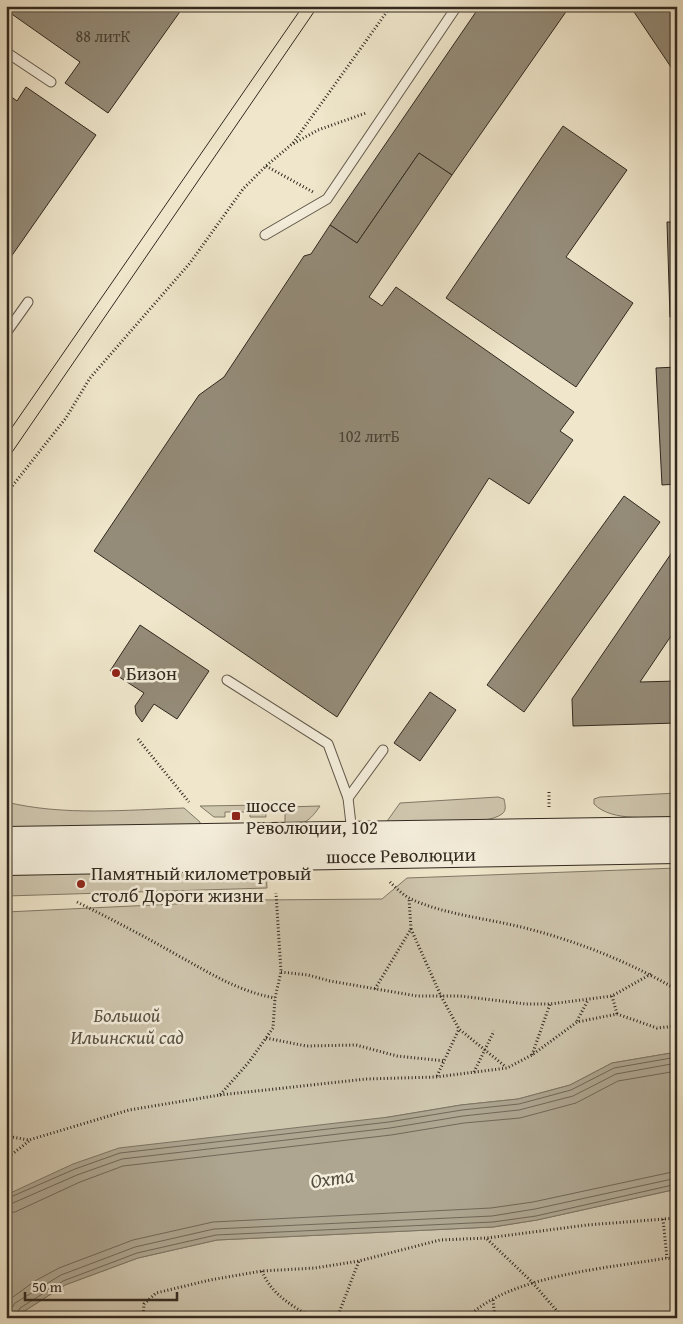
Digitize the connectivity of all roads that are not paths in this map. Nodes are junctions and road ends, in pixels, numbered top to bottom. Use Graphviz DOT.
graph roads {
  1 [pos="457,6"];
  2 [pos="6,52"];
  3 [pos="51,82"];
  4 [pos="265,234"];
  5 [pos="28,302"];
  6 [pos="6,333"];
  7 [pos="227,680"];
  8 [pos="383,750"];
  9 [pos="348,798"];
  10 [pos="677,830"];
  11 [pos="6,840"];
  12 [pos="354,845"];
  13 [pos="677,850"];
  14 [pos="6,862"];
  1 -- 4 [label="lane"];
  2 -- 3 [label="lane"];
  5 -- 6 [label="lane"];
  7 -- 9 [label="lane"];
  8 -- 9 [label="lane"];
  9 -- 12 [label="lane"];
  10 -- 12 [label="main road, шоссе Революции"];
  11 -- 12 [label="main road, шоссе Революции"];
  12 -- 13 [label="main road, шоссе Революции"];
  12 -- 14 [label="main road, шоссе Революции"];
}
